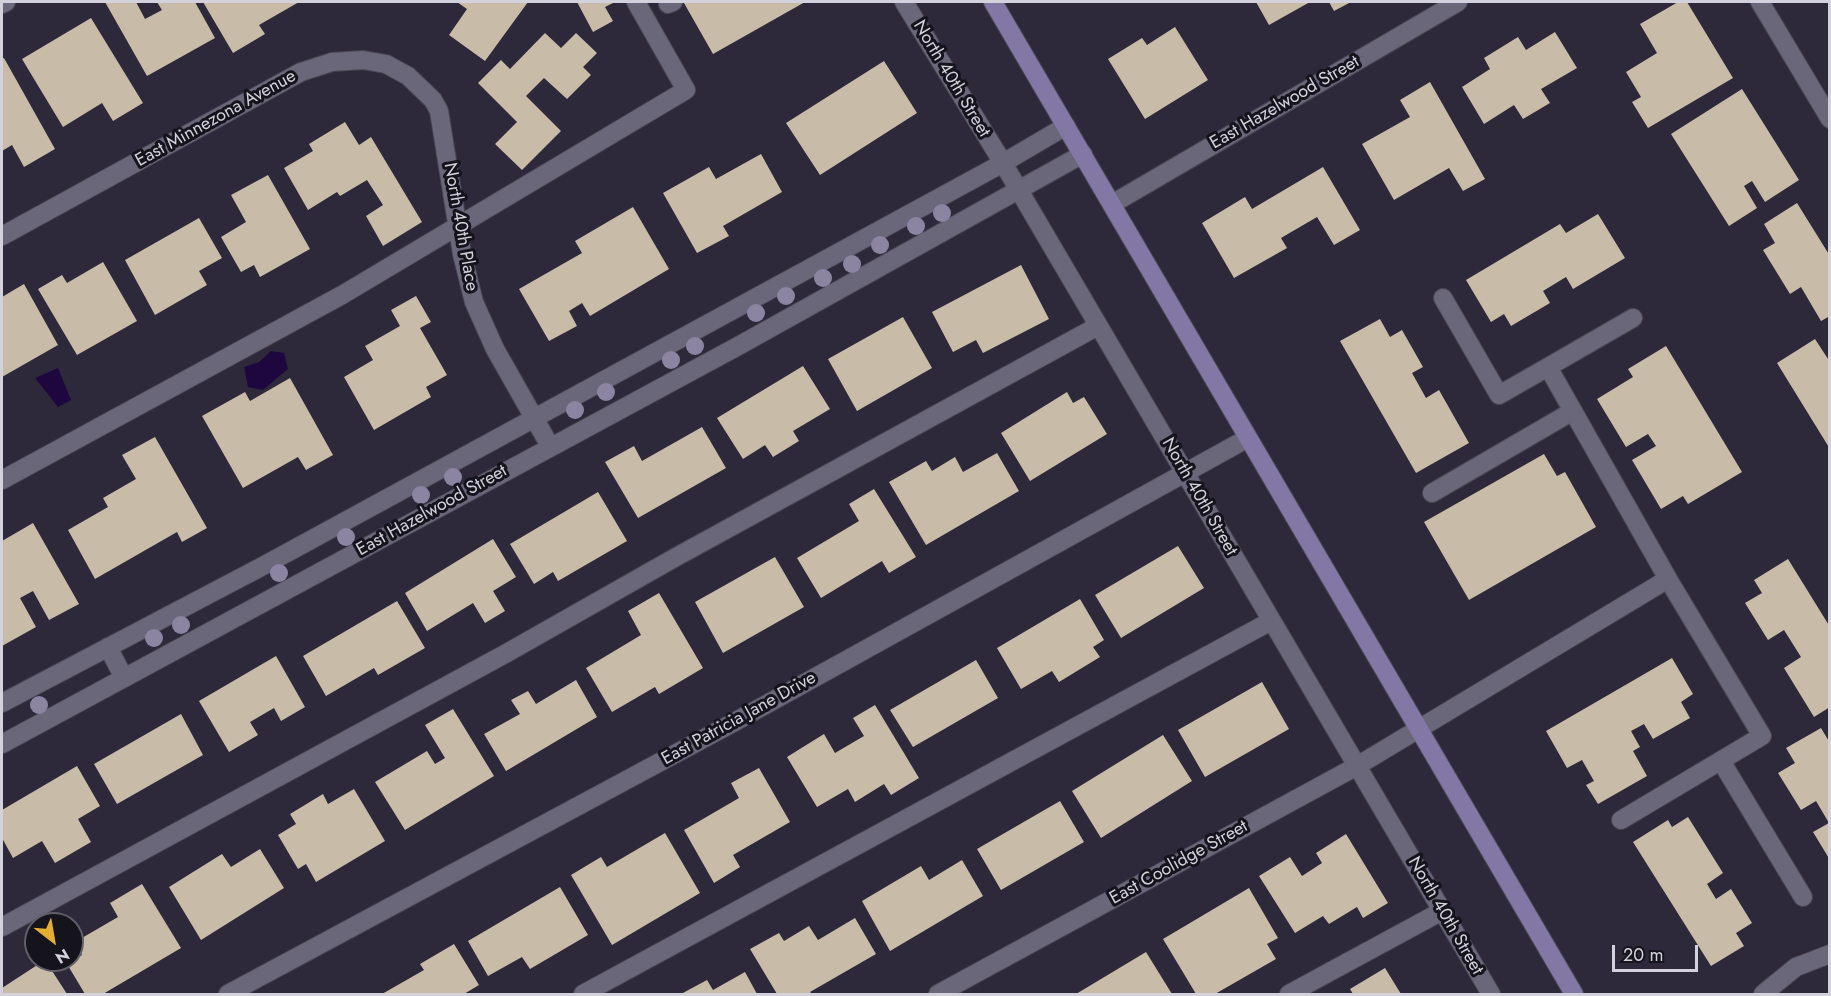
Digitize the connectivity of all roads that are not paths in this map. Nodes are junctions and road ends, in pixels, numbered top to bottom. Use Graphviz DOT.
graph roads {
  1 [pos="6,2"];
  2 [pos="636,2"];
  3 [pos="904,2"];
  4 [pos="993,2"];
  5 [pos="1458,2"];
  6 [pos="1760,2"];
  7 [pos="2,4"];
  8 [pos="433,100"];
  9 [pos="1830,119"];
  10 [pos="1066,126"];
  11 [pos="1083,154"];
  12 [pos="1003,164"];
  13 [pos="1019,191"];
  14 [pos="1112,204"];
  15 [pos="458,225"];
  16 [pos="2,236"];
  17 [pos="1443,298"];
  18 [pos="724,315"];
  19 [pos="1633,318"];
  20 [pos="1098,326"];
  21 [pos="740,345"];
  22 [pos="1548,368"];
  23 [pos="1573,411"];
  24 [pos="535,418"];
  25 [pos="1248,438"];
  26 [pos="550,446"];
  27 [pos="1186,474"];
  28 [pos="2,480"];
  29 [pos="1432,493"];
  30 [pos="1668,579"];
  31 [pos="1271,621"];
  32 [pos="108,647"];
  33 [pos="124,678"];
  34 [pos="2,703"];
  35 [pos="1419,729"];
  36 [pos="2,744"];
  37 [pos="1720,761"];
  38 [pos="1357,766"];
  39 [pos="1622,820"];
  40 [pos="1803,897"];
  41 [pos="1442,911"];
  42 [pos="2,927"];
  43 [pos="1830,954"];
  44 [pos="228,994"];
  45 [pos="583,994"];
  46 [pos="938,994"];
  47 [pos="1289,994"];
  48 [pos="1491,994"];
  49 [pos="1574,994"];
  50 [pos="1763,994"];
  1 -- 7 [label="street"];
  2 -- 15 [label="street"];
  3 -- 12 [label="street, North 40th Street"];
  4 -- 10 [label="main road"];
  5 -- 14 [label="street, East Hazelwood Street"];
  6 -- 9 [label="street"];
  8 -- 15 [label="street, North 40th Place"];
  8 -- 16 [label="street, East Minnezona Avenue"];
  10 -- 11 [label="main road"];
  10 -- 12 [label="street, East Hazelwood Street"];
  11 -- 13 [label="street, East Hazelwood Street"];
  11 -- 14 [label="main road"];
  12 -- 13 [label="street, North 40th Street"];
  12 -- 18 [label="street, East Hazelwood Street"];
  13 -- 20 [label="street, North 40th Street"];
  13 -- 21 [label="street, East Hazelwood Street"];
  14 -- 25 [label="main road"];
  15 -- 24 [label="street, North 40th Place"];
  15 -- 28 [label="street"];
  17 -- 22 [label="street"];
  18 -- 21 [label="street"];
  18 -- 24 [label="street, East Hazelwood Street"];
  19 -- 22 [label="street"];
  20 -- 27 [label="street, North 40th Street"];
  20 -- 42 [label="street"];
  21 -- 26 [label="street, East Hazelwood Street"];
  22 -- 23 [label="street"];
  23 -- 29 [label="street"];
  23 -- 30 [label="street"];
  24 -- 26 [label="street, North 40th Place"];
  24 -- 32 [label="street, East Hazelwood Street"];
  25 -- 27 [label="street, East Patricia Jane Drive"];
  25 -- 35 [label="main road"];
  26 -- 33 [label="street, East Hazelwood Street"];
  27 -- 31 [label="street, North 40th Street"];
  27 -- 44 [label="street, East Patricia Jane Drive"];
  30 -- 35 [label="street, East Coolidge Street"];
  30 -- 37 [label="street"];
  31 -- 38 [label="street, North 40th Street"];
  31 -- 45 [label="street"];
  32 -- 33 [label="street"];
  32 -- 34 [label="street, East Hazelwood Street"];
  33 -- 36 [label="street, East Hazelwood Street"];
  35 -- 38 [label="street, East Coolidge Street"];
  35 -- 49 [label="main road"];
  37 -- 39 [label="street"];
  37 -- 40 [label="street"];
  38 -- 41 [label="street, North 40th Street"];
  38 -- 46 [label="street, East Coolidge Street"];
  41 -- 47 [label="street"];
  41 -- 48 [label="street, North 40th Street"];
  43 -- 50 [label="street"];
}
